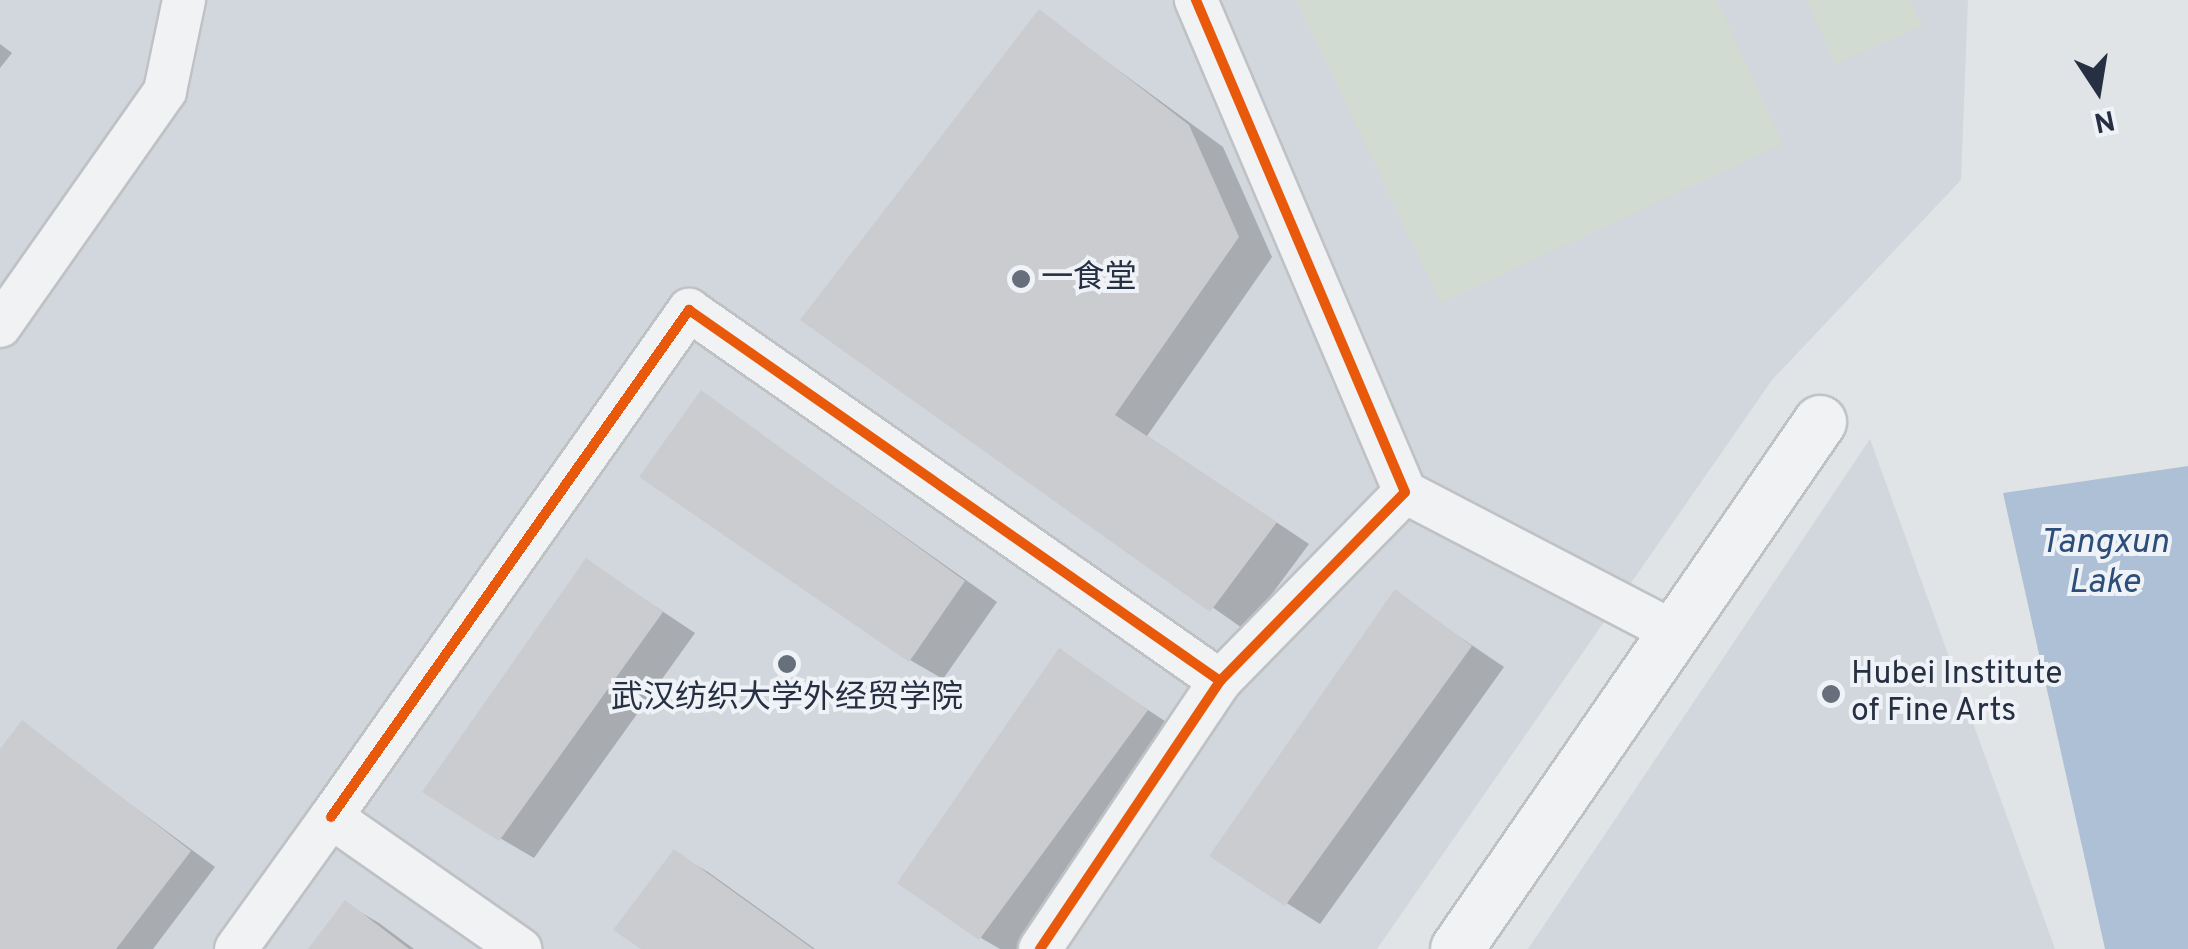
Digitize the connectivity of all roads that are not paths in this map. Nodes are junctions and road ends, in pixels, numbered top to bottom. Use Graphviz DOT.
graph roads {
  1 [pos="184,0"];
  2 [pos="1196,0"];
  3 [pos="0,326"];
  4 [pos="1820,422"];
  5 [pos="1405,492"];
  6 [pos="1676,633"];
  7 [pos="1220,681"];
  8 [pos="331,817"];
  9 [pos="236,949"];
  10 [pos="520,949"];
  11 [pos="1040,949"];
  12 [pos="1457,949"];
  1 -- 3 [label="street"];
  2 -- 5 [label="street"];
  4 -- 6 [label="street"];
  5 -- 6 [label="street"];
  5 -- 7 [label="street"];
  6 -- 12 [label="street"];
  7 -- 8 [label="street"];
  7 -- 11 [label="street"];
  8 -- 9 [label="street"];
  8 -- 10 [label="street"];
}
